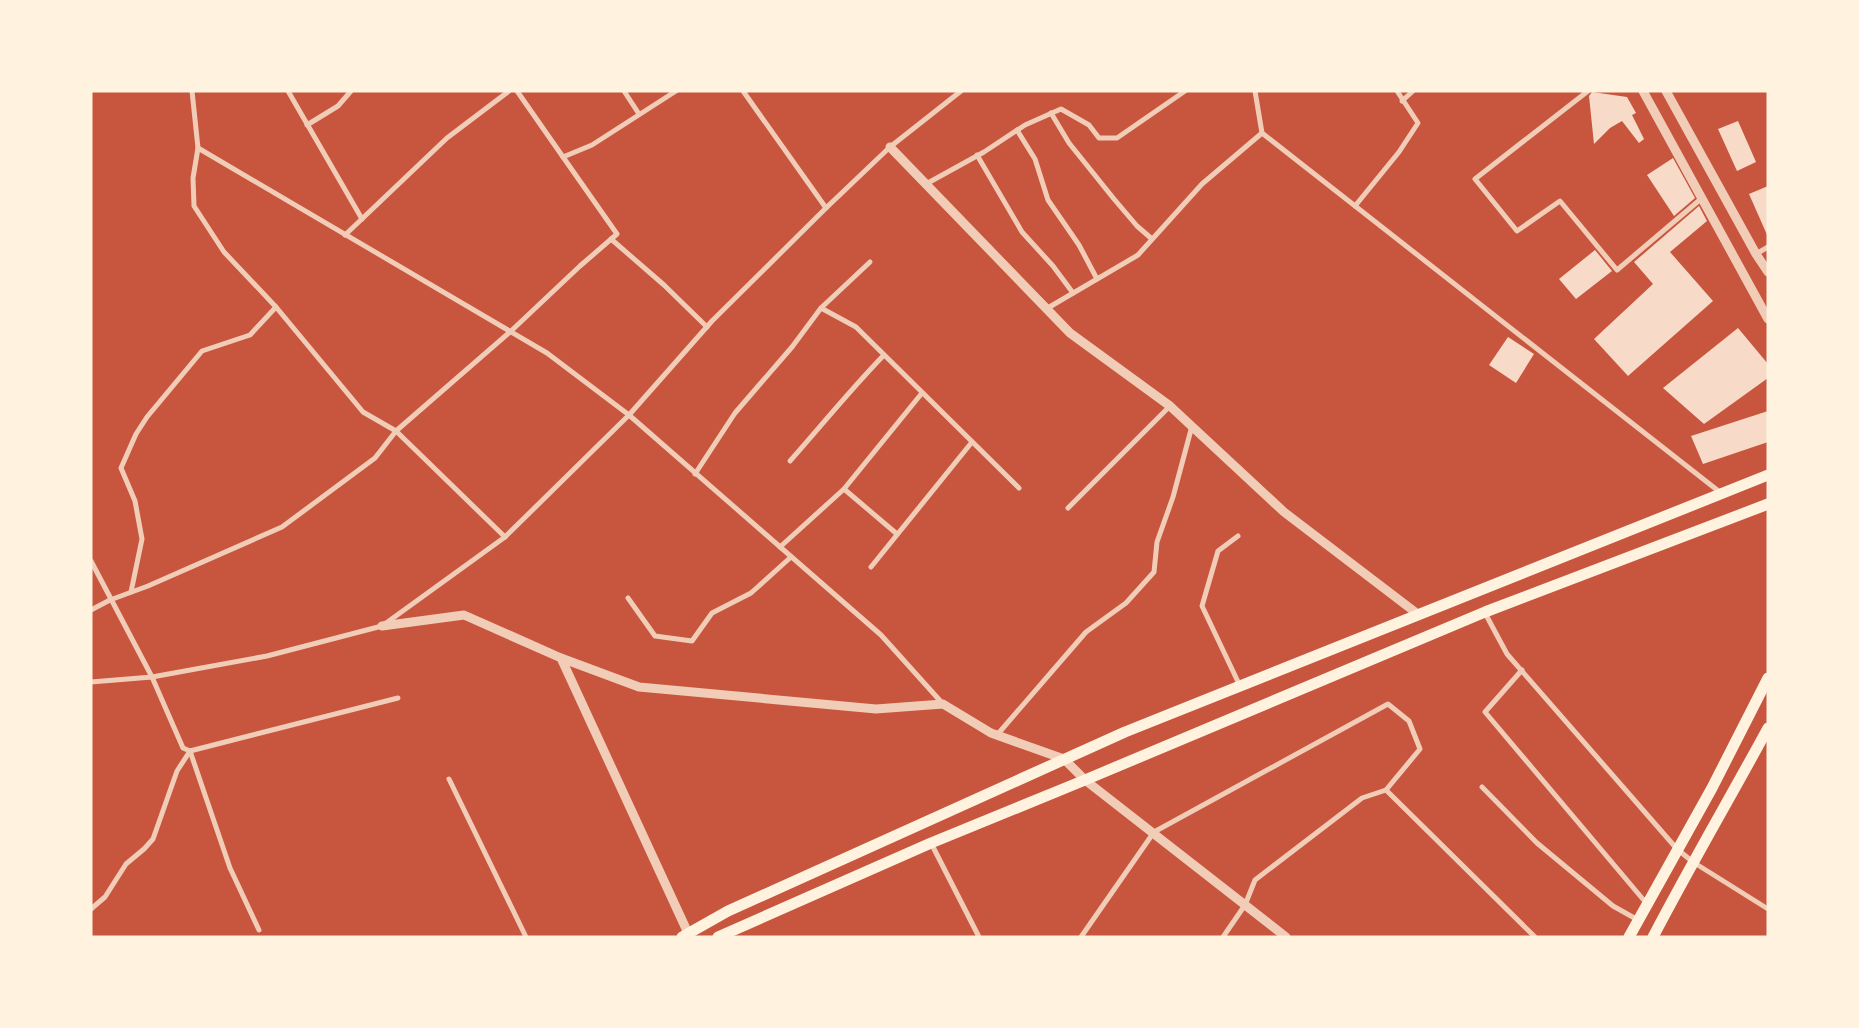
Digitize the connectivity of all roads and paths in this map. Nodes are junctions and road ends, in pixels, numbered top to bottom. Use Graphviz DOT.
graph roads {
  1 [pos="192,91"];
  2 [pos="288,91"];
  3 [pos="351,91"];
  4 [pos="509,91"];
  5 [pos="517,91"];
  6 [pos="624,91"];
  7 [pos="676,91"];
  8 [pos="743,91"];
  9 [pos="961,91"];
  10 [pos="1185,91"];
  11 [pos="1255,91"];
  12 [pos="1397,91"];
  13 [pos="1413,91"];
  14 [pos="1588,91"];
  15 [pos="1643,91"];
  16 [pos="1666,91"];
  17 [pos="1402,101"];
  18 [pos="1051,113"];
  19 [pos="639,114"];
  20 [pos="307,124"];
  21 [pos="1017,130"];
  22 [pos="1262,134"];
  23 [pos="890,147"];
  24 [pos="198,148"];
  25 [pos="977,155"];
  26 [pos="563,157"];
  27 [pos="925,184"];
  28 [pos="1702,198"];
  29 [pos="1355,206"];
  30 [pos="826,208"];
  31 [pos="362,219"];
  32 [pos="345,235"];
  33 [pos="611,239"];
  34 [pos="1152,239"];
  35 [pos="1768,247"];
  36 [pos="1756,254"];
  37 [pos="870,262"];
  38 [pos="1768,272"];
  39 [pos="1097,279"];
  40 [pos="1073,293"];
  41 [pos="276,307"];
  42 [pos="821,308"];
  43 [pos="1046,309"];
  44 [pos="1768,318"];
  45 [pos="707,327"];
  46 [pos="510,332"];
  47 [pos="884,355"];
  48 [pos="922,393"];
  49 [pos="1170,406"];
  50 [pos="629,415"];
  51 [pos="1192,426"];
  52 [pos="396,431"];
  53 [pos="972,442"];
  54 [pos="790,461"];
  55 [pos="695,474"];
  56 [pos="1768,475"];
  57 [pos="1019,488"];
  58 [pos="844,489"];
  59 [pos="1722,493"];
  60 [pos="1768,504"];
  61 [pos="1068,508"];
  62 [pos="897,534"];
  63 [pos="505,536"];
  64 [pos="1238,536"];
  65 [pos="780,548"];
  66 [pos="791,557"];
  67 [pos="91,561"];
  68 [pos="871,567"];
  69 [pos="131,592"];
  70 [pos="628,598"];
  71 [pos="110,600"];
  72 [pos="91,610"];
  73 [pos="1485,612"];
  74 [pos="1419,615"];
  75 [pos="382,626"];
  76 [pos="561,658"];
  77 [pos="1522,670"];
  78 [pos="152,677"];
  79 [pos="1768,678"];
  80 [pos="91,682"];
  81 [pos="1240,686"];
  82 [pos="398,698"];
  83 [pos="943,704"];
  84 [pos="1768,728"];
  85 [pos="997,735"];
  86 [pos="190,751"];
  87 [pos="1064,759"];
  88 [pos="449,779"];
  89 [pos="1085,780"];
  90 [pos="1482,787"];
  91 [pos="1386,790"];
  92 [pos="1154,832"];
  93 [pos="931,843"];
  94 [pos="1677,849"];
  95 [pos="1692,862"];
  96 [pos="1647,904"];
  97 [pos="1245,905"];
  98 [pos="91,908"];
  99 [pos="1768,909"];
  100 [pos="1638,920"];
  101 [pos="259,930"];
  102 [pos="685,935"];
  103 [pos="526,937"];
  104 [pos="718,937"];
  105 [pos="979,937"];
  106 [pos="1081,937"];
  107 [pos="1223,937"];
  108 [pos="1286,937"];
  109 [pos="1535,937"];
  110 [pos="1629,937"];
  111 [pos="1654,937"];
  1 -- 24 [label="street"];
  2 -- 20 [label="street"];
  3 -- 20 [label="street"];
  4 -- 31 [label="street"];
  5 -- 26 [label="street"];
  6 -- 19 [label="street"];
  7 -- 19 [label="street"];
  8 -- 30 [label="street"];
  9 -- 23 [label="street"];
  10 -- 18 [label="street"];
  11 -- 22 [label="street"];
  12 -- 17 [label="street"];
  13 -- 17 [label="street"];
  14 -- 28 [label="street"];
  15 -- 28 [label="street"];
  16 -- 36 [label="street"];
  17 -- 29 [label="street"];
  18 -- 21 [label="street"];
  18 -- 34 [label="street"];
  19 -- 26 [label="street"];
  20 -- 31 [label="street"];
  21 -- 25 [label="street"];
  21 -- 39 [label="street"];
  22 -- 29 [label="street"];
  22 -- 34 [label="street"];
  23 -- 27 [label="street"];
  23 -- 30 [label="street"];
  24 -- 32 [label="street"];
  24 -- 41 [label="street"];
  25 -- 27 [label="street"];
  25 -- 40 [label="street"];
  26 -- 33 [label="street"];
  27 -- 43 [label="street"];
  28 -- 44 [label="street"];
  29 -- 59 [label="street"];
  30 -- 45 [label="street"];
  31 -- 32 [label="street"];
  32 -- 46 [label="street"];
  33 -- 45 [label="street"];
  33 -- 46 [label="street"];
  34 -- 39 [label="street"];
  35 -- 36 [label="street"];
  36 -- 38 [label="street"];
  37 -- 42 [label="street"];
  39 -- 40 [label="street"];
  40 -- 43 [label="street"];
  41 -- 52 [label="street"];
  41 -- 69 [label="street"];
  42 -- 47 [label="street"];
  42 -- 55 [label="street"];
  43 -- 49 [label="street"];
  45 -- 50 [label="street"];
  46 -- 50 [label="street"];
  46 -- 52 [label="street"];
  47 -- 48 [label="street"];
  47 -- 54 [label="street"];
  48 -- 53 [label="street"];
  48 -- 58 [label="street"];
  49 -- 51 [label="street"];
  49 -- 61 [label="street"];
  50 -- 55 [label="street"];
  50 -- 63 [label="street"];
  51 -- 74 [label="street"];
  51 -- 85 [label="street"];
  52 -- 63 [label="street"];
  52 -- 69 [label="street"];
  53 -- 57 [label="street"];
  53 -- 62 [label="street"];
  55 -- 65 [label="street"];
  56 -- 59 [label="main road"];
  58 -- 62 [label="street"];
  58 -- 65 [label="street"];
  59 -- 74 [label="main road"];
  60 -- 73 [label="main road"];
  62 -- 68 [label="street"];
  63 -- 75 [label="street"];
  64 -- 81 [label="street"];
  65 -- 66 [label="street"];
  66 -- 70 [label="street"];
  66 -- 83 [label="street"];
  67 -- 71 [label="street"];
  69 -- 71 [label="street"];
  71 -- 72 [label="street"];
  71 -- 78 [label="street"];
  73 -- 77 [label="street"];
  73 -- 89 [label="main road"];
  74 -- 81 [label="main road"];
  75 -- 76 [label="street"];
  75 -- 78 [label="street"];
  76 -- 83 [label="street"];
  76 -- 102 [label="street"];
  77 -- 94 [label="street"];
  77 -- 96 [label="street"];
  78 -- 80 [label="street"];
  78 -- 86 [label="street"];
  79 -- 94 [label="main road"];
  81 -- 87 [label="main road"];
  82 -- 86 [label="street"];
  83 -- 85 [label="street"];
  84 -- 95 [label="main road"];
  85 -- 87 [label="street"];
  86 -- 98 [label="street"];
  86 -- 101 [label="street"];
  87 -- 89 [label="street"];
  87 -- 102 [label="main road"];
  88 -- 103 [label="street"];
  89 -- 92 [label="street"];
  89 -- 93 [label="main road"];
  90 -- 100 [label="street"];
  91 -- 92 [label="street"];
  91 -- 97 [label="street"];
  91 -- 109 [label="street"];
  92 -- 97 [label="street"];
  92 -- 106 [label="street"];
  93 -- 104 [label="main road"];
  93 -- 105 [label="street"];
  94 -- 95 [label="street"];
  94 -- 96 [label="main road"];
  95 -- 99 [label="street"];
  95 -- 111 [label="main road"];
  96 -- 100 [label="main road"];
  97 -- 107 [label="street"];
  97 -- 108 [label="street"];
  100 -- 110 [label="main road"];
}
